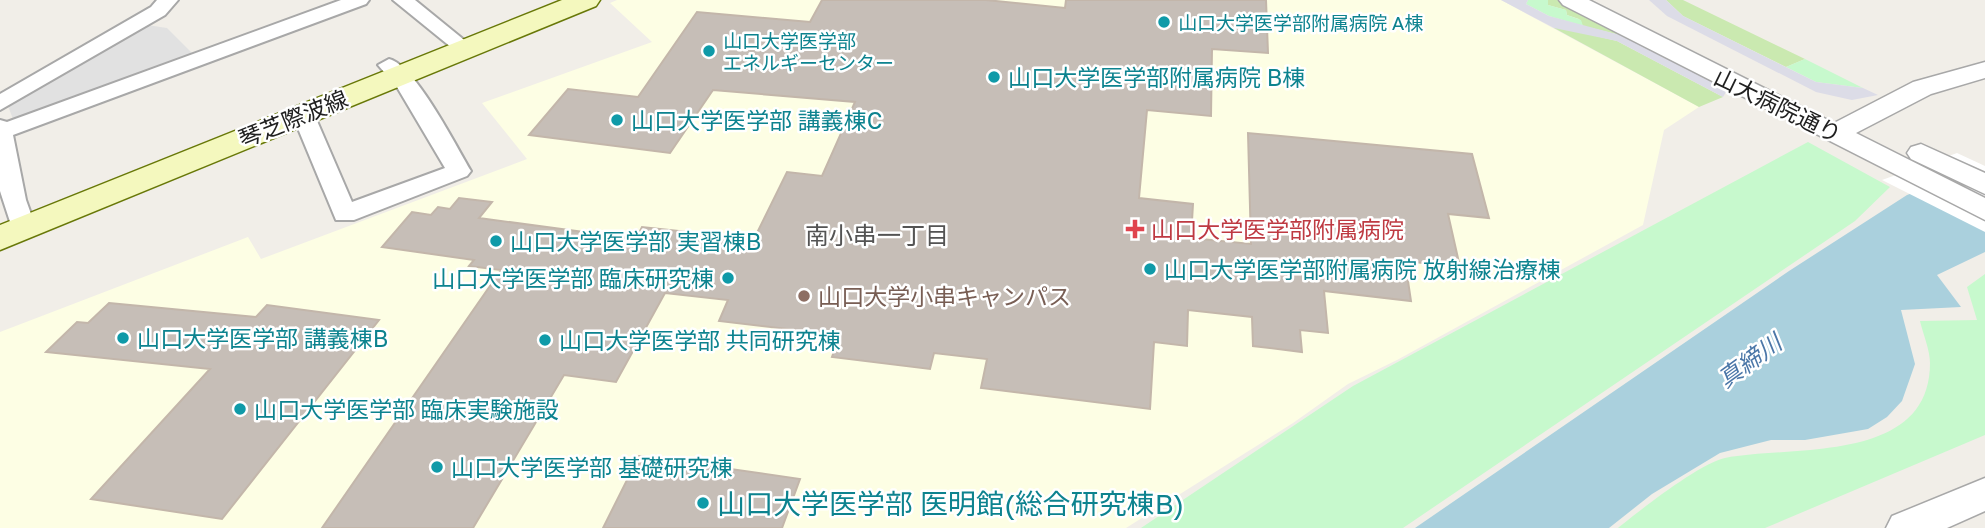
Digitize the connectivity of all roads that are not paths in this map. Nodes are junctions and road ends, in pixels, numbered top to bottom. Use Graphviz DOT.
graph roads {
  1 [pos="168,0"];
  2 [pos="359,0"];
  3 [pos="403,0"];
  4 [pos="550,0"];
  5 [pos="586,0"];
  6 [pos="1571,0"];
  7 [pos="1614,0"];
  8 [pos="458,44"];
  9 [pos="394,70"];
  10 [pos="1985,70"];
  11 [pos="0,103"];
  12 [pos="303,114"];
  13 [pos="0,127"];
  14 [pos="1846,127"];
  15 [pos="1,132"];
  16 [pos="1985,185"];
  17 [pos="1985,210"];
  18 [pos="10,225"];
  19 [pos="1985,494"];
  20 [pos="1906,528"];
  1 -- 11 [label="street"];
  2 -- 15 [label="street"];
  3 -- 8 [label="street"];
  4 -- 8 [label="main road, 琴芝際波線"];
  5 -- 8 [label="main road, 琴芝際波線"];
  6 -- 14 [label="street, 山大病院通り"];
  7 -- 14 [label="street, 山大病院通り"];
  8 -- 9 [label="main road, 琴芝際波線"];
  9 -- 12 [label="main road, 琴芝際波線"];
  9 -- 12 [label="street"];
  9 -- 18 [label="main road, 琴芝際波線"];
  10 -- 14 [label="street"];
  12 -- 18 [label="main road, 琴芝際波線"];
  13 -- 15 [label="street"];
  14 -- 16 [label="street, 山大病院通り"];
  14 -- 17 [label="street, 山大病院通り"];
  15 -- 18 [label="street"];
  19 -- 20 [label="street"];
}
